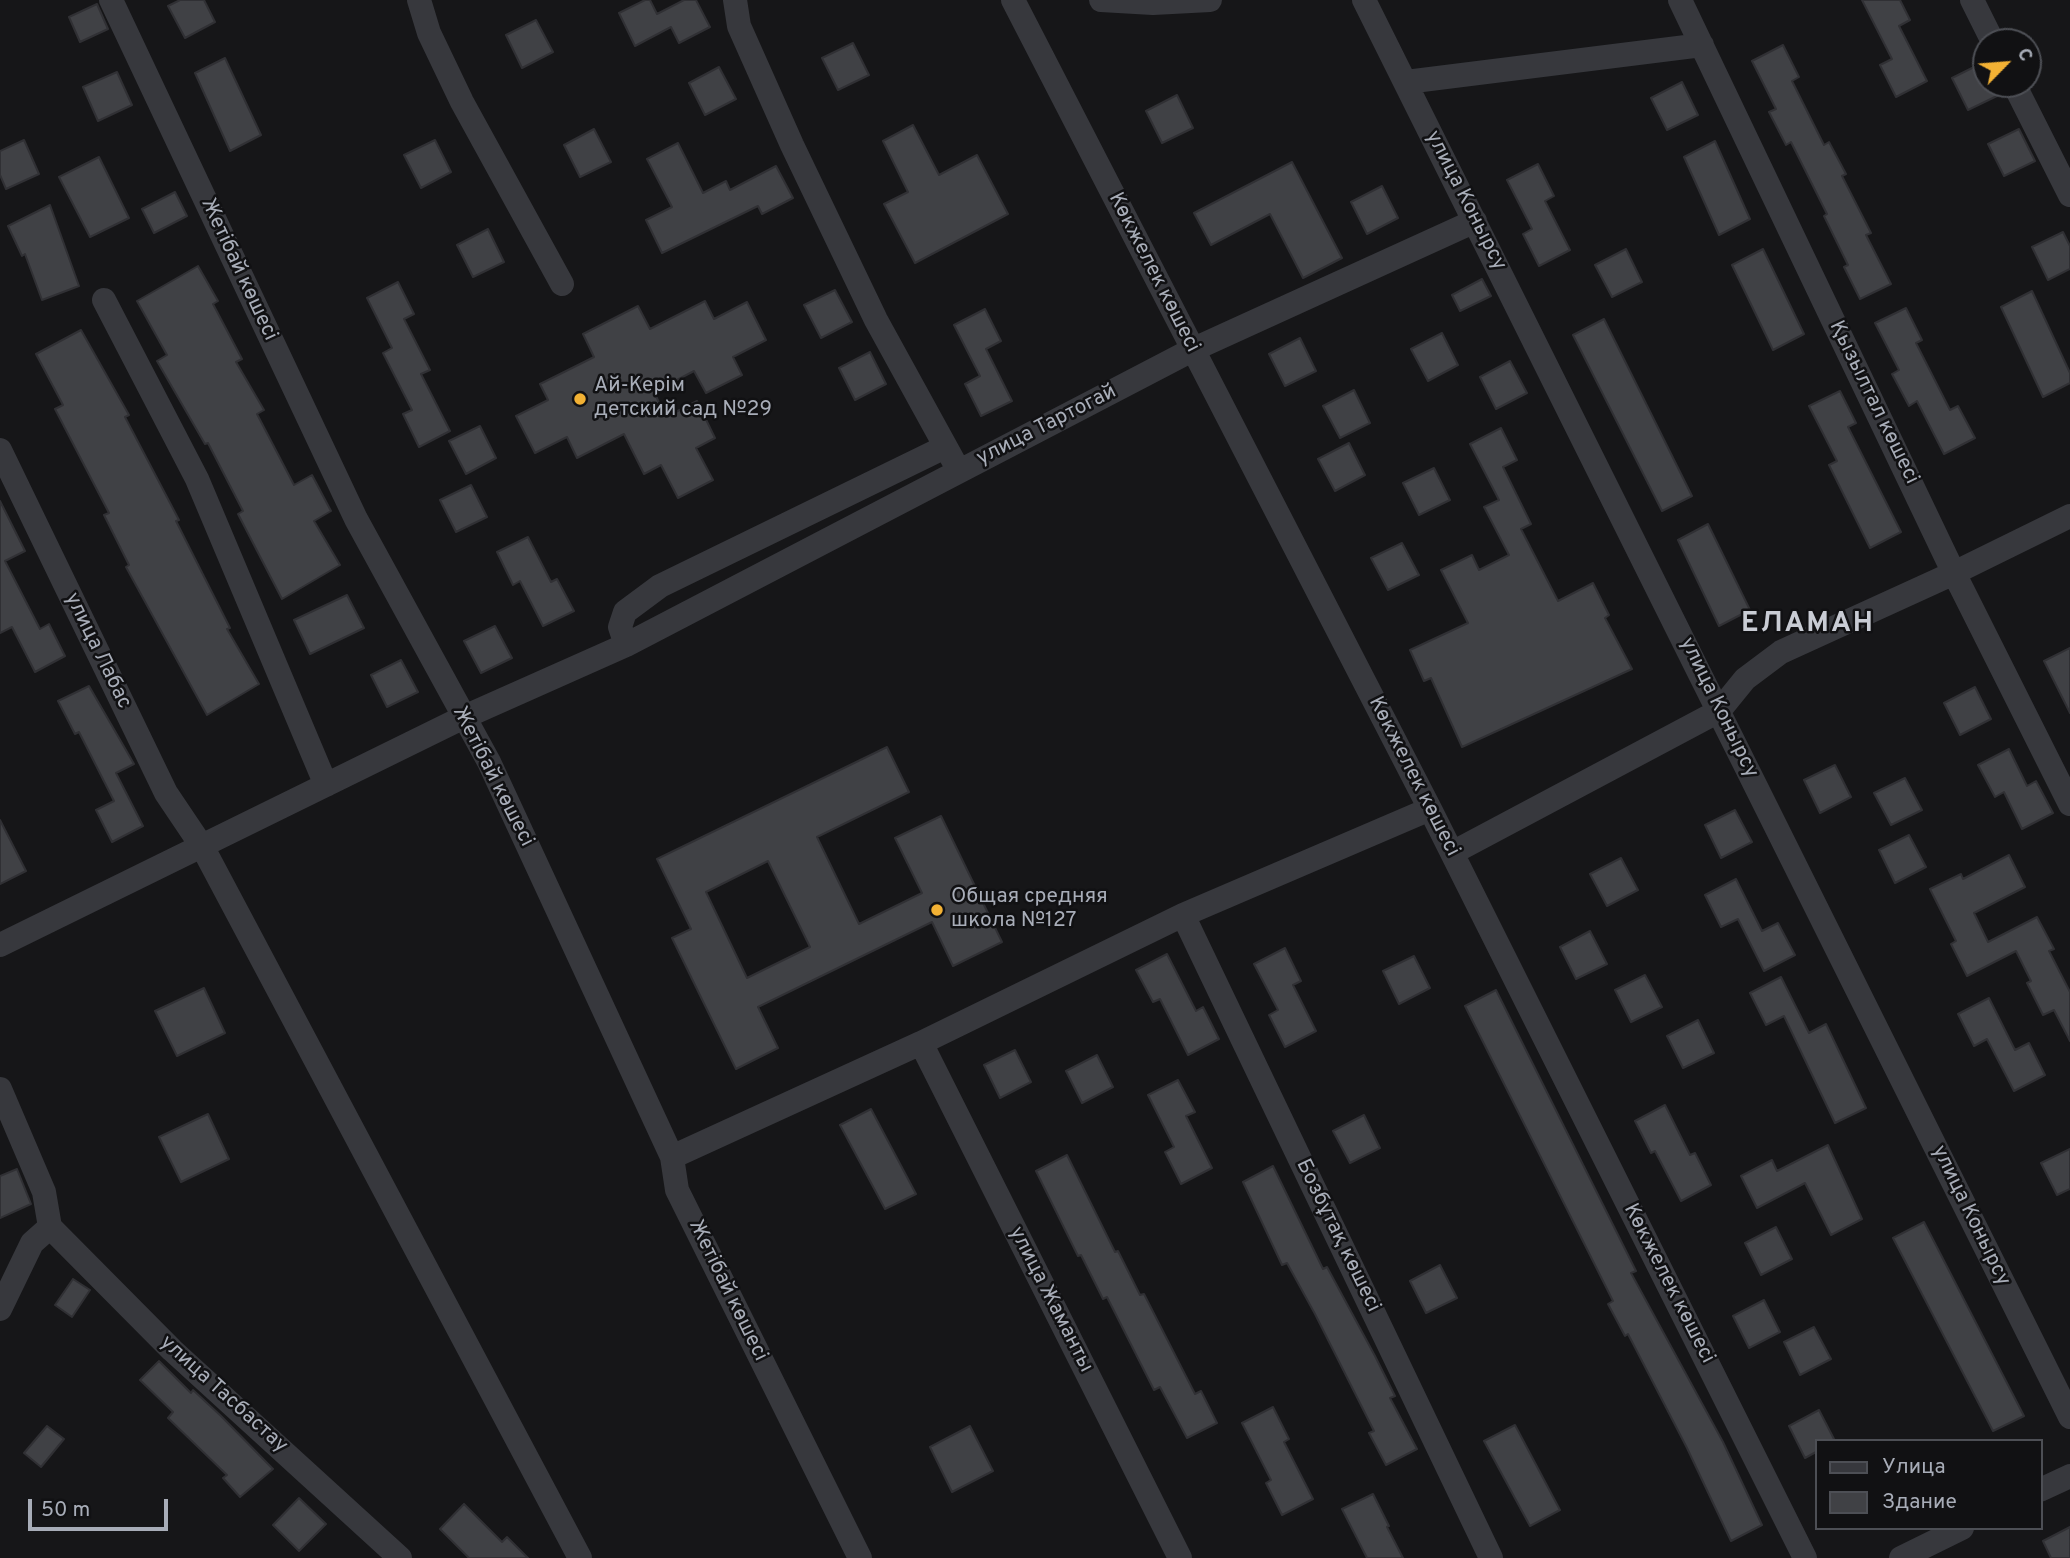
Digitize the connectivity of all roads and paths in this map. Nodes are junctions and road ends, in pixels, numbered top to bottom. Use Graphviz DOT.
graph roads {
  1 [pos="111,0"];
  2 [pos="419,0"];
  3 [pos="735,0"];
  4 [pos="1013,0"];
  5 [pos="1101,0"];
  6 [pos="1210,0"];
  7 [pos="1364,0"];
  8 [pos="1680,0"];
  9 [pos="1972,0"];
  10 [pos="1986,28"];
  11 [pos="1702,45"];
  12 [pos="1406,82"];
  13 [pos="2021,98"];
  14 [pos="2070,195"];
  15 [pos="1475,221"];
  16 [pos="562,284"];
  17 [pos="103,300"];
  18 [pos="1192,350"];
  19 [pos="945,447"];
  20 [pos="0,450"];
  21 [pos="959,471"];
  22 [pos="2070,516"];
  23 [pos="1954,573"];
  24 [pos="626,645"];
  25 [pos="1719,711"];
  26 [pos="462,718"];
  27 [pos="326,785"];
  28 [pos="2070,804"];
  29 [pos="1430,809"];
  30 [pos="203,848"];
  31 [pos="1452,853"];
  32 [pos="1183,915"];
  33 [pos="0,945"];
  34 [pos="921,1042"];
  35 [pos="0,1089"];
  36 [pos="673,1157"];
  37 [pos="50,1227"];
  38 [pos="0,1309"];
  39 [pos="2070,1417"];
  40 [pos="2070,1476"];
  41 [pos="2042,1489"];
  42 [pos="1958,1530"];
  43 [pos="400,1558"];
  44 [pos="580,1558"];
  45 [pos="860,1558"];
  46 [pos="1180,1558"];
  47 [pos="1491,1558"];
  48 [pos="1805,1558"];
  49 [pos="1901,1558"];
  1 -- 26 [label="street, Жетібай көшесі"];
  2 -- 16 [label="street"];
  3 -- 19 [label="street"];
  4 -- 18 [label="street, Көкжелек көшесі"];
  5 -- 6 [label="street"];
  7 -- 12 [label="street, улица Конырсу"];
  8 -- 11 [label="street, Қызылтал көшесі"];
  9 -- 10 [label="street"];
  11 -- 12 [label="street"];
  11 -- 23 [label="street, Қызылтал көшесі"];
  12 -- 15 [label="street, улица Конырсу"];
  13 -- 14 [label="street"];
  15 -- 18 [label="street, улица Тартогай"];
  15 -- 25 [label="street, улица Конырсу"];
  17 -- 27 [label="street"];
  18 -- 21 [label="street, улица Тартогай"];
  18 -- 29 [label="street, Көкжелек көшесі"];
  19 -- 21 [label="street"];
  19 -- 24 [label="street"];
  20 -- 30 [label="street, улица Лабас"];
  21 -- 24 [label="street, улица Тартогай"];
  22 -- 23 [label="street"];
  23 -- 25 [label="street"];
  23 -- 28 [label="street, Қызылтал көшесі"];
  24 -- 26 [label="street, улица Тартогай"];
  25 -- 31 [label="street"];
  25 -- 39 [label="street, улица Конырсу"];
  26 -- 27 [label="street, улица Тартогай"];
  26 -- 36 [label="street, Жетібай көшесі"];
  27 -- 30 [label="street, улица Тартогай"];
  29 -- 31 [label="street, Көкжелек көшесі"];
  29 -- 32 [label="street"];
  30 -- 33 [label="street, улица Тартогай"];
  30 -- 44 [label="street, улица Лабас"];
  31 -- 48 [label="street, Көкжелек көшесі"];
  32 -- 34 [label="street"];
  32 -- 47 [label="street, Бозбұтақ көшесі"];
  34 -- 36 [label="street"];
  34 -- 46 [label="street, улица Жаманты"];
  35 -- 37 [label="street"];
  36 -- 45 [label="street, Жетібай көшесі"];
  37 -- 38 [label="street"];
  37 -- 43 [label="street, улица Тасбастау"];
  40 -- 41 [label="street"];
  42 -- 49 [label="street"];
}
